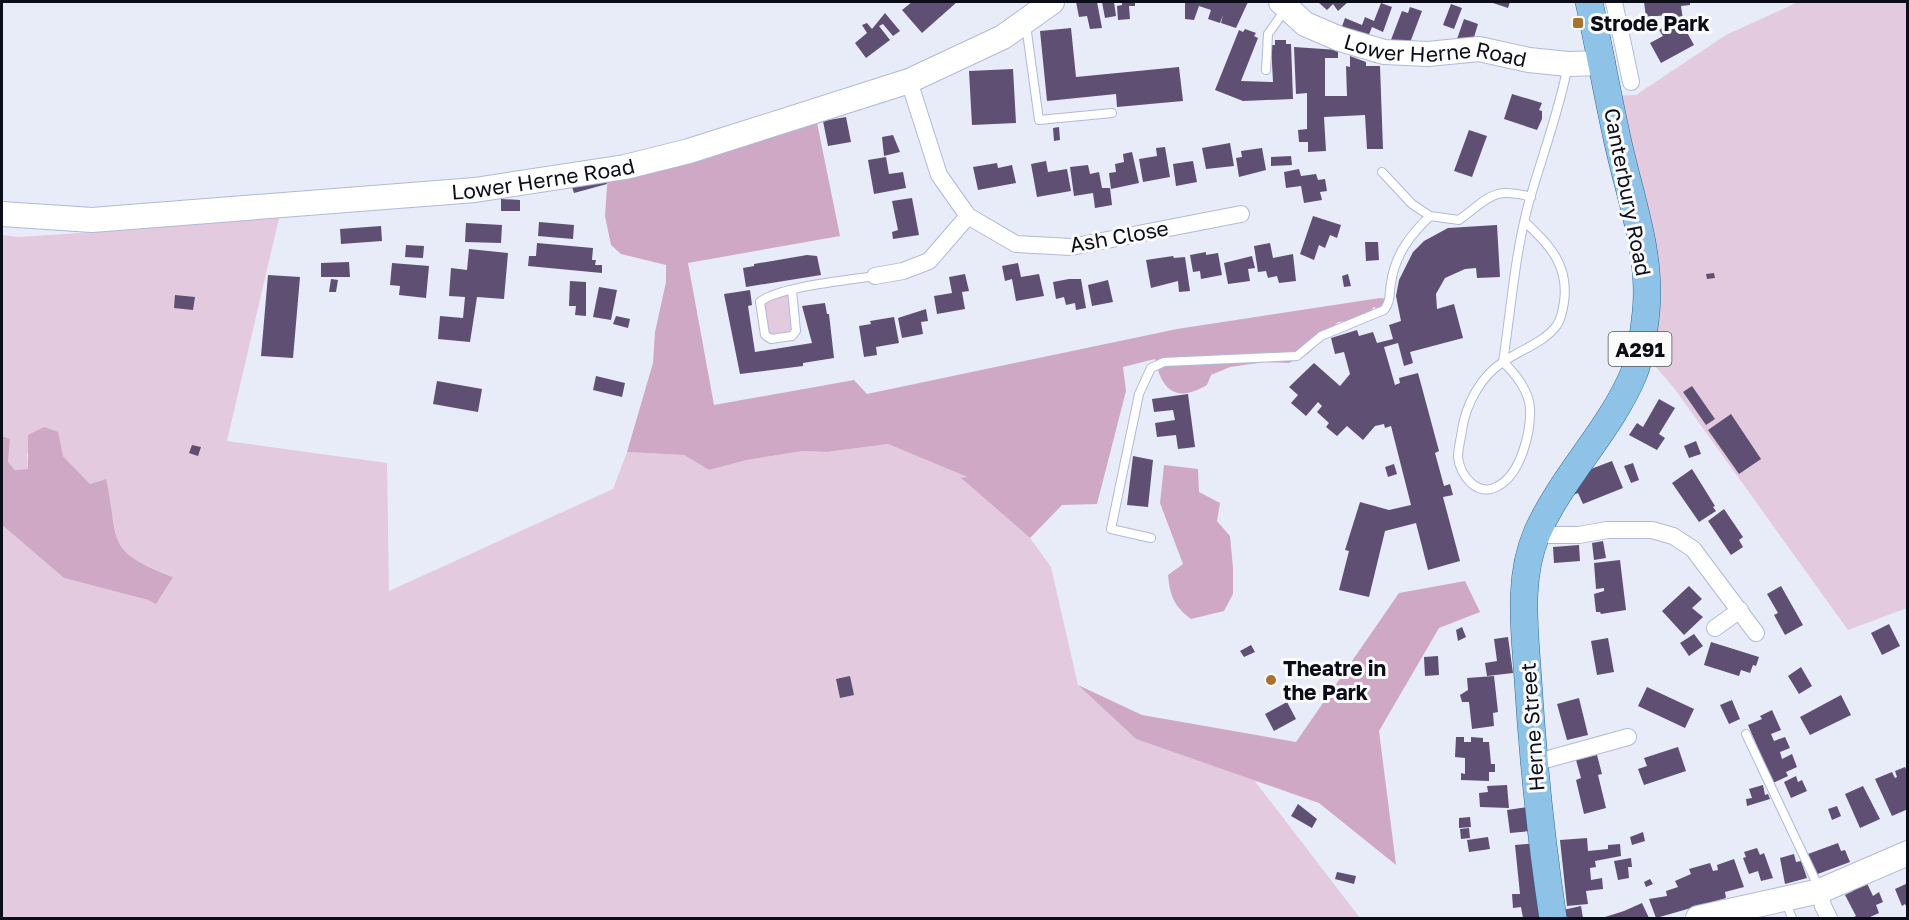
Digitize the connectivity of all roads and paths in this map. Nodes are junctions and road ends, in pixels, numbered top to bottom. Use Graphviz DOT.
graph roads {
  1 [pos="1052,2"];
  2 [pos="1589,2"];
  3 [pos="1614,2"];
  4 [pos="1284,4"];
  5 [pos="1026,22"];
  6 [pos="1622,55"];
  7 [pos="1568,64"];
  8 [pos="1266,70"];
  9 [pos="909,81"];
  10 [pos="1631,82"];
  11 [pos="1112,114"];
  12 [pos="1382,171"];
  13 [pos="1531,197"];
  14 [pos="2,213"];
  15 [pos="1241,214"];
  16 [pos="968,216"];
  17 [pos="1430,216"];
  18 [pos="1526,223"];
  19 [pos="875,276"];
  20 [pos="792,290"];
  21 [pos="1503,362"];
  22 [pos="1536,535"];
  23 [pos="1151,538"];
  24 [pos="1740,610"];
  25 [pos="1715,628"];
  26 [pos="1756,633"];
  27 [pos="1746,734"];
  28 [pos="1628,737"];
  29 [pos="1534,763"];
  30 [pos="1908,853"];
  31 [pos="1820,891"];
  32 [pos="1789,909"];
  33 [pos="1553,918"];
  34 [pos="1698,918"];
  35 [pos="1829,918"];
  1 -- 5 [label="street, Lower Herne Road"];
  2 -- 6 [label="main road, Canterbury Road / A291"];
  3 -- 6 [label="street, Canterbury Road"];
  4 -- 7 [label="street, Lower Herne Road"];
  4 -- 8 [label="lane"];
  5 -- 9 [label="street, Lower Herne Road"];
  5 -- 11 [label="lane"];
  6 -- 7 [label="street, Lower Herne Road"];
  6 -- 10 [label="street, Canterbury Road"];
  6 -- 22 [label="main road, Canterbury Road / A291"];
  7 -- 13 [label="lane"];
  9 -- 14 [label="street, Lower Herne Road"];
  9 -- 16 [label="street, Ash Close"];
  12 -- 17 [label="lane"];
  13 -- 17 [label="lane"];
  13 -- 18 [label="lane"];
  15 -- 16 [label="street, Ash Close"];
  16 -- 19 [label="street"];
  17 -- 23 [label="lane"];
  18 -- 21 [label="lane"];
  18 -- 21 [label="lane"];
  19 -- 20 [label="lane"];
  20 -- 20 [label="lane"];
  21 -- 21 [label="lane"];
  22 -- 24 [label="street"];
  22 -- 29 [label="main road, Herne Street / A291"];
  24 -- 25 [label="street"];
  24 -- 26 [label="street"];
  27 -- 31 [label="lane"];
  28 -- 29 [label="street"];
  29 -- 33 [label="main road, Herne Street / A291"];
  30 -- 31 [label="street"];
  31 -- 32 [label="street"];
  31 -- 35 [label="street"];
  32 -- 34 [label="street"];
}
